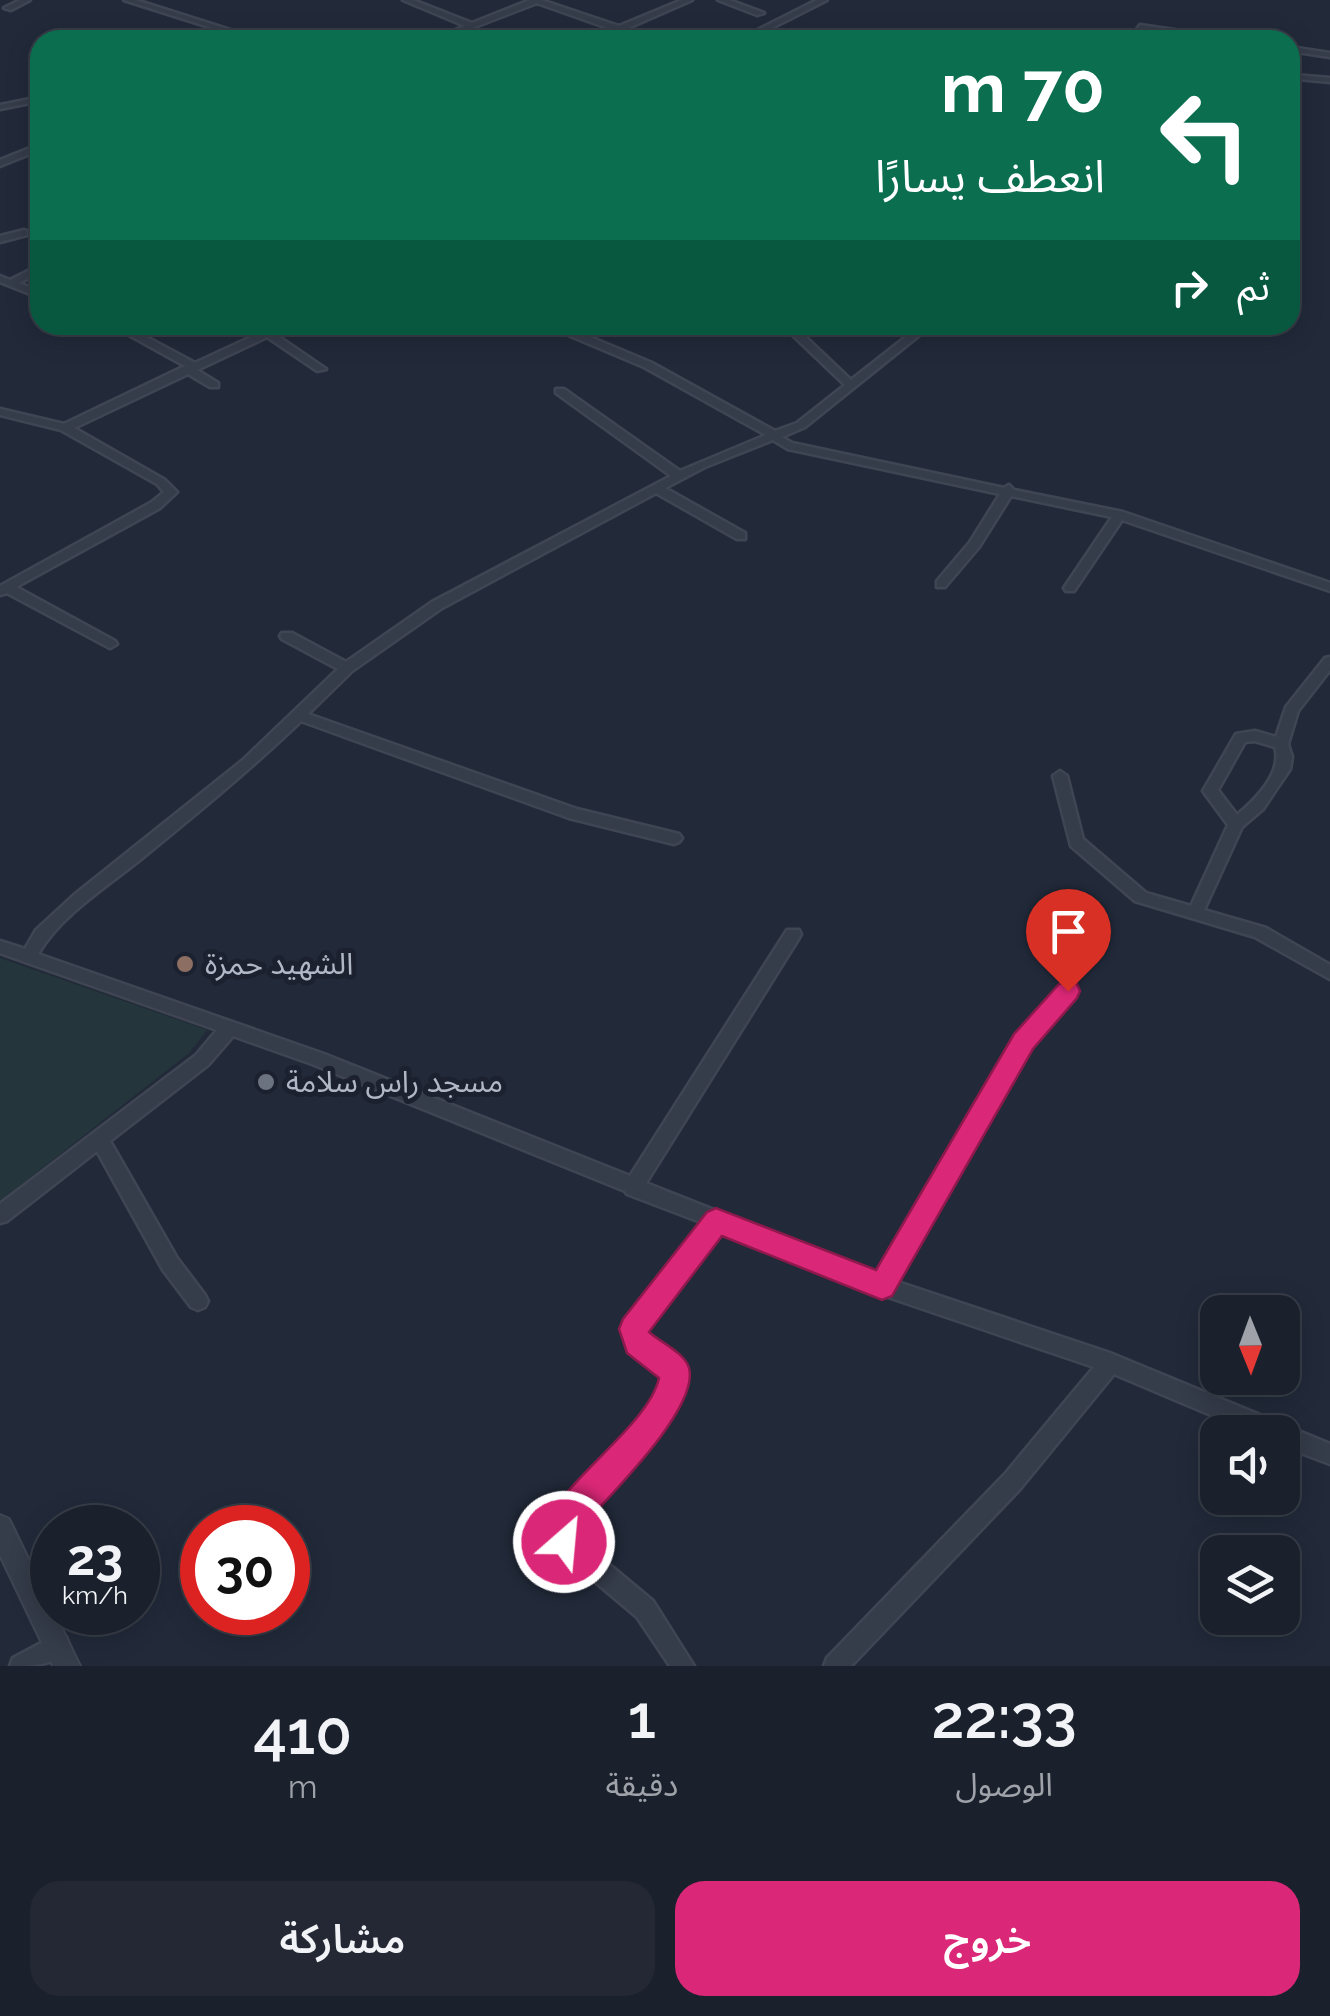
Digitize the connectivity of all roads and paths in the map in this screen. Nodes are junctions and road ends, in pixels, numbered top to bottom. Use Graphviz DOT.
graph roads {
  1 [pos="26,0"];
  2 [pos="128,0"];
  3 [pos="407,0"];
  4 [pos="534,0"];
  5 [pos="688,0"];
  6 [pos="722,0"];
  7 [pos="823,0"];
  8 [pos="8,8"];
  9 [pos="760,13"];
  10 [pos="470,25"];
  11 [pos="1140,26"];
  12 [pos="619,29"];
  13 [pos="221,30"];
  14 [pos="458,30"];
  15 [pos="623,30"];
  16 [pos="762,30"];
  17 [pos="1165,30"];
  18 [pos="1300,50"];
  19 [pos="1330,55"];
  20 [pos="1300,77"];
  21 [pos="1330,80"];
  22 [pos="30,102"];
  23 [pos="0,107"];
  24 [pos="30,151"];
  25 [pos="0,163"];
  26 [pos="24,233"];
  27 [pos="0,239"];
  28 [pos="30,272"];
  29 [pos="6,281"];
  30 [pos="30,291"];
  31 [pos="133,335"];
  32 [pos="263,335"];
  33 [pos="270,335"];
  34 [pos="577,335"];
  35 [pos="798,335"];
  36 [pos="915,335"];
  37 [pos="189,368"];
  38 [pos="321,369"];
  39 [pos="214,384"];
  40 [pos="852,386"];
  41 [pos="560,391"];
  42 [pos="0,412"];
  43 [pos="65,428"];
  44 [pos="776,438"];
  45 [pos="680,476"];
  46 [pos="656,488"];
  47 [pos="1009,489"];
  48 [pos="1120,515"];
  49 [pos="741,536"];
  50 [pos="942,584"];
  51 [pos="1330,587"];
  52 [pos="1070,588"];
  53 [pos="3,589"];
  54 [pos="287,636"];
  55 [pos="110,644"];
  56 [pos="1330,661"];
  57 [pos="347,668"];
  58 [pos="301,716"];
  59 [pos="1281,744"];
  60 [pos="1060,776"];
  61 [pos="1236,824"];
  62 [pos="674,838"];
  63 [pos="1195,913"];
  64 [pos="792,934"];
  65 [pos="0,947"];
  66 [pos="29,956"];
  67 [pos="1330,973"];
  68 [pos="1068,991"];
  69 [pos="230,1027"];
  70 [pos="100,1140"];
  71 [pos="633,1188"];
  72 [pos="0,1215"];
  73 [pos="716,1221"];
  74 [pos="882,1286"];
  75 [pos="198,1301"];
  76 [pos="1110,1363"];
  77 [pos="1234,1415"];
  78 [pos="1300,1443"];
  79 [pos="1330,1454"];
  80 [pos="0,1528"];
  81 [pos="63,1656"];
  82 [pos="21,1666"];
  83 [pos="683,1666"];
  84 [pos="835,1666"];
  1 -- 8 [label="street"];
  2 -- 13 [label="street"];
  3 -- 10 [label="street"];
  4 -- 10 [label="street"];
  4 -- 12 [label="street"];
  5 -- 12 [label="street"];
  6 -- 9 [label="street"];
  7 -- 16 [label="street"];
  10 -- 14 [label="street"];
  11 -- 17 [label="street"];
  12 -- 15 [label="street"];
  18 -- 19 [label="street"];
  20 -- 21 [label="street"];
  22 -- 23 [label="street"];
  24 -- 25 [label="street"];
  26 -- 27 [label="street"];
  28 -- 29 [label="street"];
  29 -- 30 [label="street"];
  31 -- 37 [label="street"];
  32 -- 37 [label="street"];
  33 -- 38 [label="street"];
  34 -- 44 [label="street"];
  35 -- 40 [label="street"];
  36 -- 40 [label="street"];
  37 -- 39 [label="street"];
  37 -- 43 [label="street"];
  40 -- 44 [label="street"];
  41 -- 45 [label="street"];
  42 -- 43 [label="street"];
  43 -- 53 [label="street"];
  44 -- 45 [label="street"];
  44 -- 47 [label="street"];
  45 -- 46 [label="street"];
  46 -- 49 [label="street"];
  46 -- 57 [label="street"];
  47 -- 48 [label="street"];
  47 -- 50 [label="street"];
  48 -- 51 [label="street"];
  48 -- 52 [label="street"];
  53 -- 55 [label="street"];
  54 -- 57 [label="street"];
  56 -- 59 [label="street"];
  57 -- 58 [label="street"];
  58 -- 62 [label="street"];
  58 -- 66 [label="street"];
  59 -- 61 [label="street"];
  59 -- 61 [label="street"];
  60 -- 63 [label="street"];
  61 -- 63 [label="street"];
  63 -- 67 [label="street"];
  64 -- 71 [label="street"];
  65 -- 66 [label="street"];
  66 -- 69 [label="street"];
  68 -- 74 [label="street"];
  69 -- 70 [label="street"];
  69 -- 71 [label="street"];
  70 -- 72 [label="street"];
  70 -- 75 [label="street"];
  71 -- 73 [label="street"];
  73 -- 74 [label="street"];
  73 -- 83 [label="street"];
  74 -- 76 [label="street"];
  76 -- 77 [label="street"];
  76 -- 84 [label="street"];
  78 -- 79 [label="street"];
  80 -- 81 [label="street"];
  81 -- 82 [label="street"];
}
